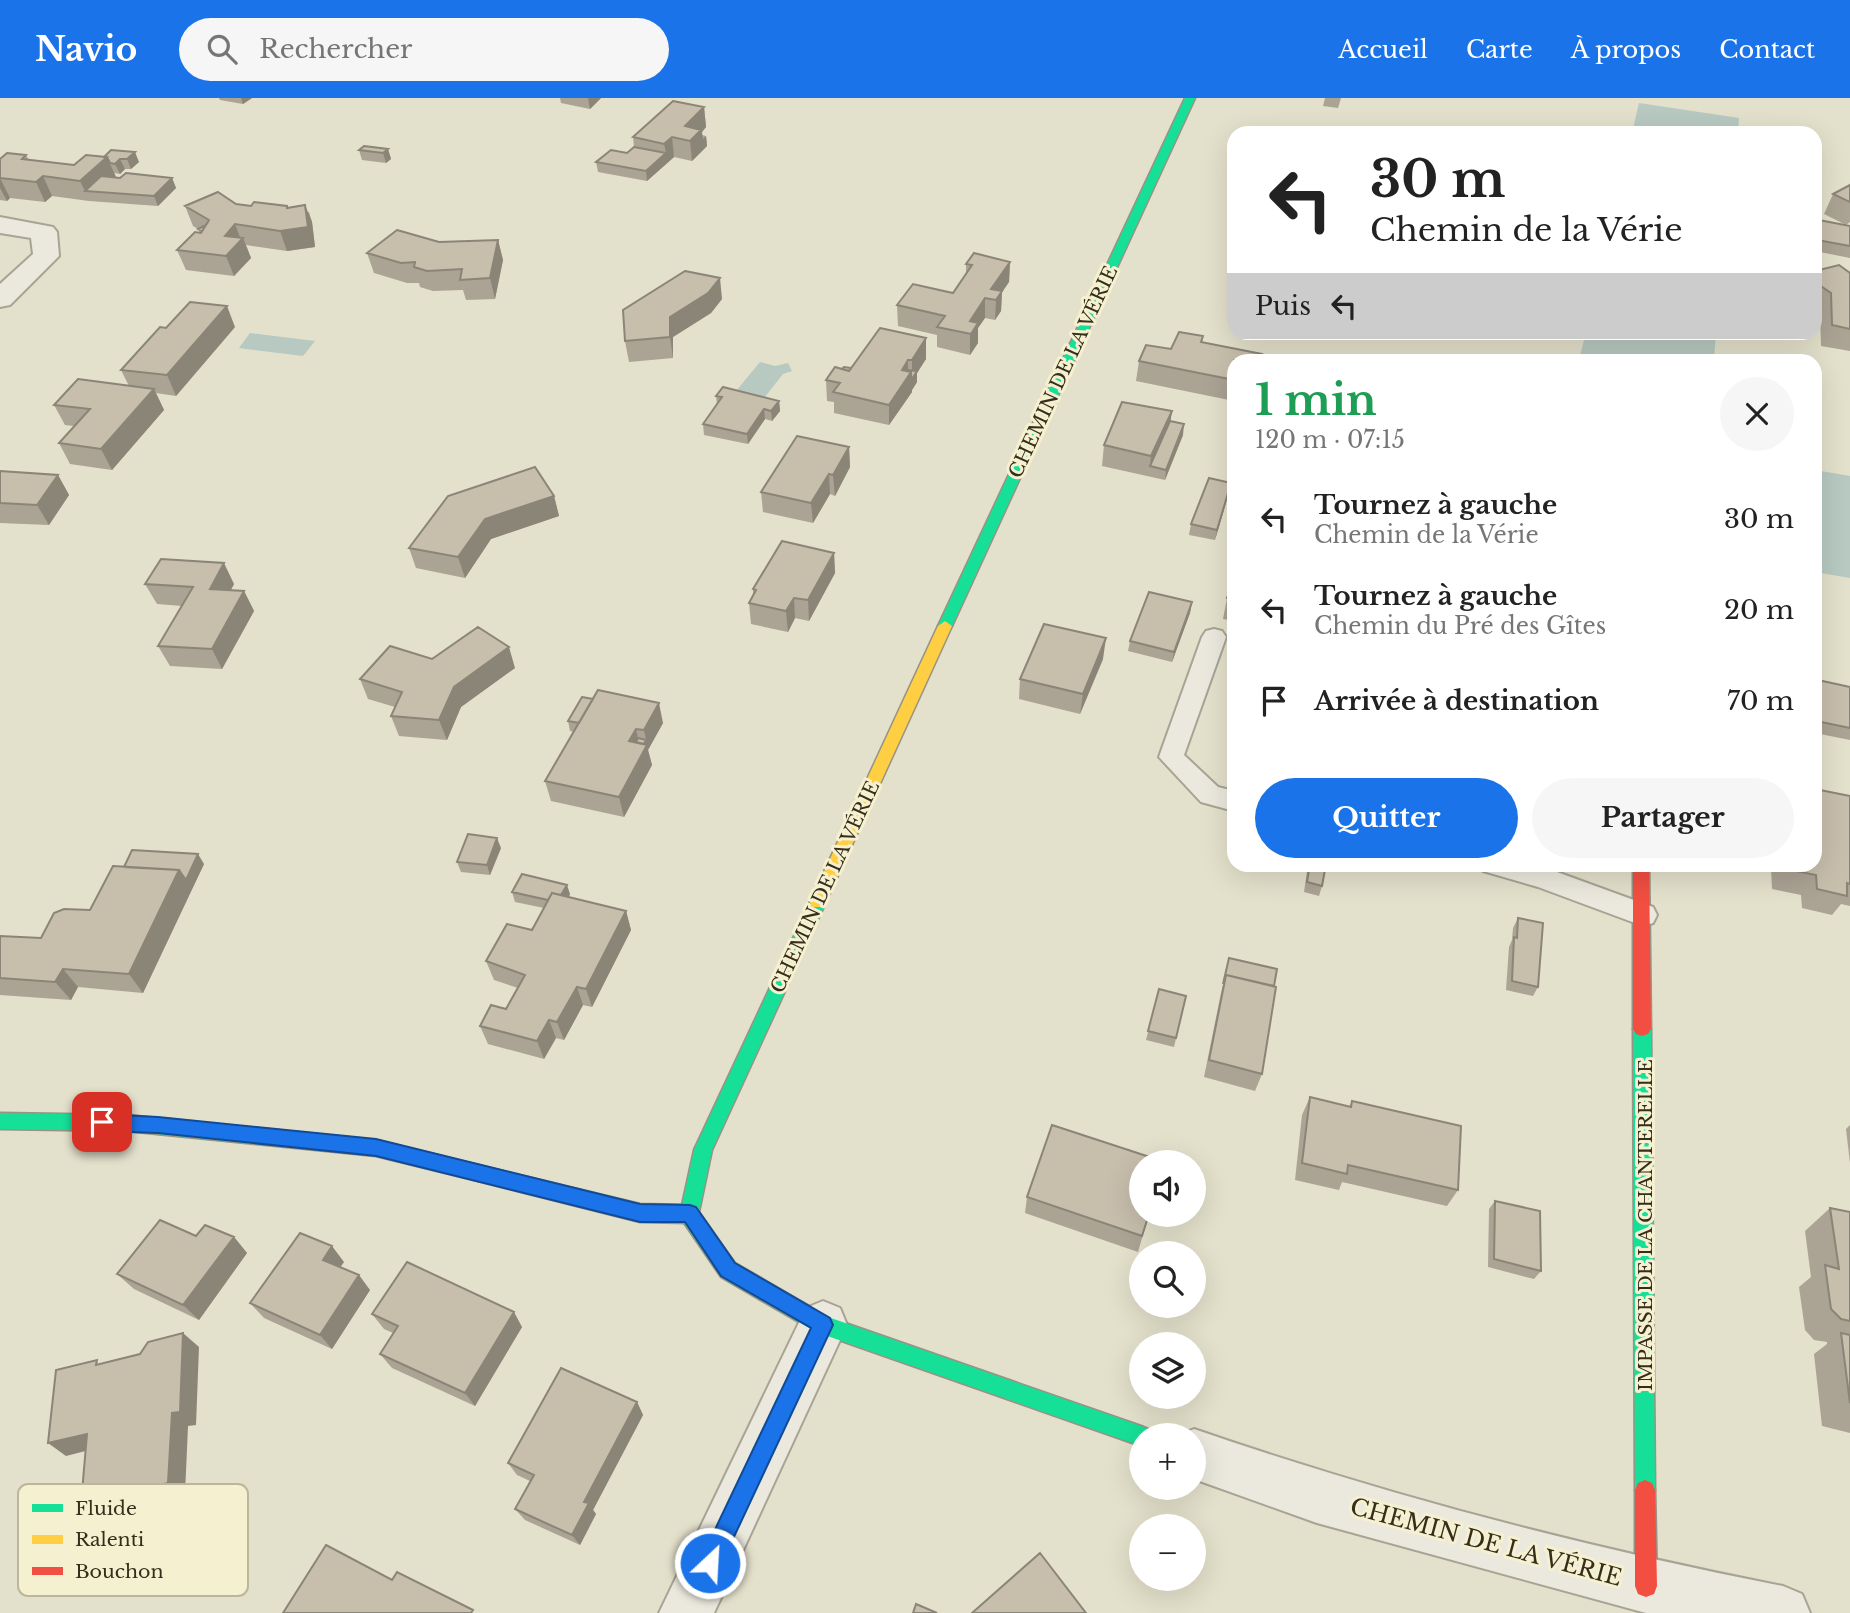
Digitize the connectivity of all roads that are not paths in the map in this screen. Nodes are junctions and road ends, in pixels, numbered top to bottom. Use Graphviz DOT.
graph roads {
  1 [pos="1190,98"];
  2 [pos="0,225"];
  3 [pos="0,299"];
  4 [pos="1214,636"];
  5 [pos="1227,799"];
  6 [pos="1523,872"];
  7 [pos="1642,872"];
  8 [pos="1643,915"];
  9 [pos="0,1121"];
  10 [pos="690,1214"];
  11 [pos="823,1325"];
  12 [pos="1129,1432"];
  13 [pos="1206,1458"];
  14 [pos="1646,1586"];
  15 [pos="686,1613"];
  16 [pos="1783,1613"];
  1 -- 10 [label="street, CHEMIN DE LA VÉRIE"];
  2 -- 3 [label="street"];
  4 -- 5 [label="lane"];
  6 -- 8 [label="lane"];
  7 -- 8 [label="street, IMPASSE DE LA CHANTERELLE"];
  8 -- 14 [label="street, IMPASSE DE LA CHANTERELLE"];
  9 -- 10 [label="street"];
  10 -- 11 [label="street"];
  11 -- 12 [label="street"];
  11 -- 15 [label="street"];
  13 -- 14 [label="street, CHEMIN DE LA VÉRIE"];
  14 -- 16 [label="street, CHEMIN DE LA VÉRIE"];
}
